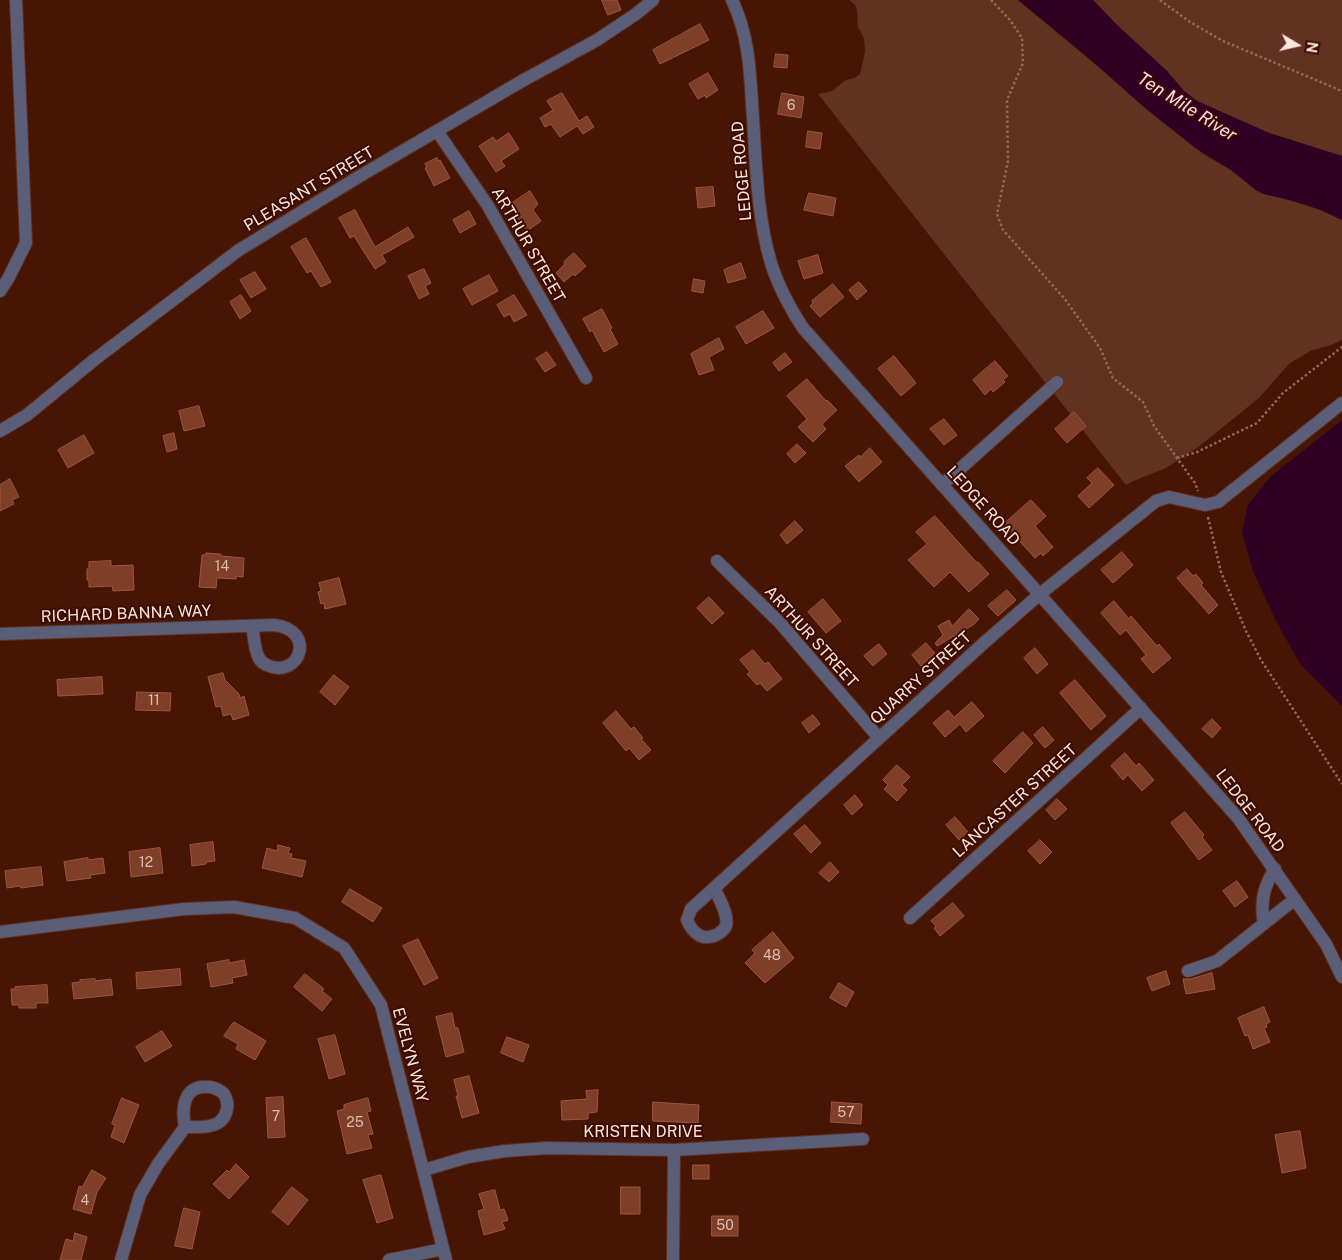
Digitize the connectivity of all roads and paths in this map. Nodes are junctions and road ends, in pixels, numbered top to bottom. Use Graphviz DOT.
graph roads {
  1 [pos="16,0"];
  2 [pos="653,0"];
  3 [pos="732,0"];
  4 [pos="991,0"];
  5 [pos="1160,0"];
  6 [pos="1342,91"];
  7 [pos="437,131"];
  8 [pos="0,291"];
  9 [pos="1342,347"];
  10 [pos="586,378"];
  11 [pos="1058,382"];
  12 [pos="1342,403"];
  13 [pos="0,432"];
  14 [pos="1177,458"];
  15 [pos="942,485"];
  16 [pos="1205,505"];
  17 [pos="717,561"];
  18 [pos="1040,594"];
  19 [pos="252,626"];
  20 [pos="0,634"];
  21 [pos="1141,708"];
  22 [pos="879,738"];
  23 [pos="1342,784"];
  24 [pos="1274,869"];
  25 [pos="714,888"];
  26 [pos="1295,899"];
  27 [pos="910,918"];
  28 [pos="1264,924"];
  29 [pos="0,932"];
  30 [pos="1188,971"];
  31 [pos="1342,977"];
  32 [pos="185,1127"];
  33 [pos="863,1139"];
  34 [pos="674,1150"];
  35 [pos="424,1170"];
  36 [pos="445,1255"];
  37 [pos="121,1260"];
  38 [pos="389,1260"];
  39 [pos="673,1260"];
  1 -- 8 [label="street"];
  2 -- 7 [label="street, PLEASANT STREET"];
  3 -- 15 [label="street, LEDGE ROAD"];
  4 -- 14 [label="path"];
  5 -- 6 [label="path"];
  7 -- 10 [label="street, ARTHUR STREET"];
  7 -- 13 [label="street, PLEASANT STREET"];
  9 -- 14 [label="path"];
  11 -- 15 [label="street"];
  12 -- 16 [label="street"];
  14 -- 16 [label="path"];
  15 -- 18 [label="street, LEDGE ROAD"];
  16 -- 18 [label="street, QUARRY STREET"];
  16 -- 23 [label="path"];
  17 -- 22 [label="street, ARTHUR STREET"];
  18 -- 21 [label="street, LEDGE ROAD"];
  18 -- 22 [label="street, QUARRY STREET"];
  19 -- 20 [label="street, RICHARD BANNA WAY"];
  21 -- 24 [label="street, LEDGE ROAD"];
  21 -- 27 [label="street, LANCASTER STREET"];
  22 -- 25 [label="street, QUARRY STREET"];
  24 -- 26 [label="street, LEDGE ROAD"];
  24 -- 28 [label="street"];
  26 -- 28 [label="street"];
  26 -- 31 [label="street, LEDGE ROAD"];
  28 -- 30 [label="street"];
  29 -- 35 [label="street, EVELYN WAY"];
  32 -- 37 [label="street"];
  33 -- 34 [label="street, KRISTEN DRIVE"];
  34 -- 35 [label="street, KRISTEN DRIVE"];
  34 -- 39 [label="street"];
  35 -- 36 [label="street, EVELYN WAY"];
  36 -- 38 [label="street"];
}
